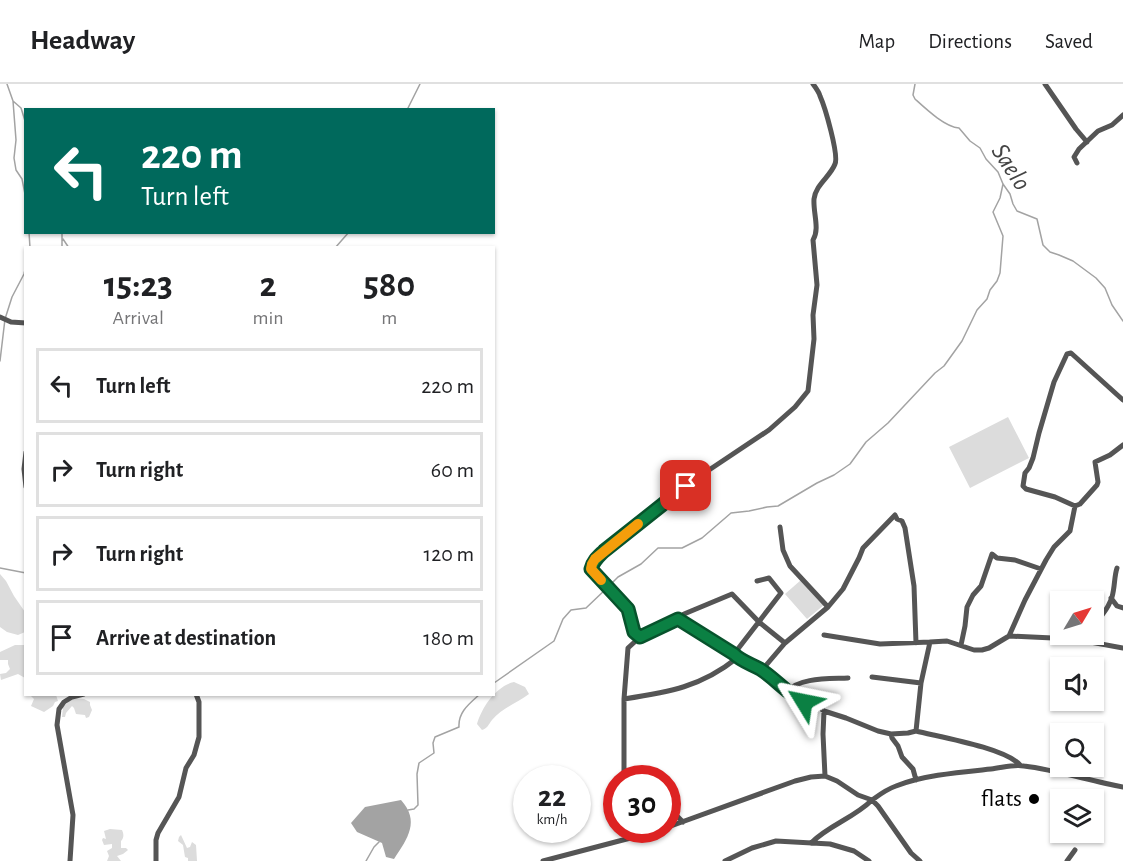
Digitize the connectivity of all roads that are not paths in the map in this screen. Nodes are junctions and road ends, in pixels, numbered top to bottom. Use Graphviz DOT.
graph roads {
  1 [pos="813,84"];
  2 [pos="1045,84"];
  3 [pos="1123,115"];
  4 [pos="1087,142"];
  5 [pos="1077,163"];
  6 [pos="0,317"];
  7 [pos="24,323"];
  8 [pos="1122,397"];
  9 [pos="1123,445"];
  10 [pos="1075,506"];
  11 [pos="780,527"];
  12 [pos="1117,568"];
  13 [pos="1041,569"];
  14 [pos="757,581"];
  15 [pos="1112,598"];
  16 [pos="828,607"];
  17 [pos="1123,608"];
  18 [pos="1104,612"];
  19 [pos="678,619"];
  20 [pos="759,622"];
  21 [pos="824,635"];
  22 [pos="1009,636"];
  23 [pos="640,637"];
  24 [pos="1050,637"];
  25 [pos="930,642"];
  26 [pos="785,643"];
  27 [pos="916,643"];
  28 [pos="1104,644"];
  29 [pos="961,645"];
  30 [pos="1123,648"];
  31 [pos="736,656"];
  32 [pos="762,670"];
  33 [pos="872,677"];
  34 [pos="848,678"];
  35 [pos="921,683"];
  36 [pos="787,692"];
  37 [pos="76,696"];
  38 [pos="197,696"];
  39 [pos="624,699"];
  40 [pos="824,711"];
  41 [pos="916,731"];
  42 [pos="891,734"];
  43 [pos="624,765"];
  44 [pos="1020,765"];
  45 [pos="825,776"];
  46 [pos="916,780"];
  47 [pos="1123,787"];
  48 [pos="872,800"];
  49 [pos="682,822"];
  50 [pos="612,843"];
  51 [pos="811,843"];
  52 [pos="1075,850"];
  53 [pos="70,861"];
  54 [pos="156,861"];
  55 [pos="543,861"];
  56 [pos="725,861"];
  57 [pos="869,861"];
  58 [pos="920,861"];
  59 [pos="1067,861"];
  1 -- 23 [label="street"];
  2 -- 4 [label="street"];
  3 -- 4 [label="street"];
  4 -- 5 [label="street"];
  6 -- 7 [label="street"];
  8 -- 10 [label="street"];
  9 -- 10 [label="street"];
  10 -- 13 [label="street"];
  11 -- 16 [label="street"];
  12 -- 15 [label="street"];
  13 -- 22 [label="street"];
  13 -- 29 [label="street"];
  14 -- 20 [label="street"];
  15 -- 17 [label="street"];
  15 -- 18 [label="street"];
  16 -- 26 [label="street"];
  16 -- 27 [label="street"];
  19 -- 20 [label="street"];
  19 -- 23 [label="street"];
  19 -- 31 [label="street"];
  20 -- 26 [label="street"];
  20 -- 31 [label="street"];
  21 -- 27 [label="street"];
  22 -- 24 [label="street"];
  22 -- 29 [label="street"];
  23 -- 39 [label="street"];
  25 -- 27 [label="street"];
  25 -- 29 [label="street"];
  25 -- 35 [label="street"];
  26 -- 32 [label="street"];
  28 -- 30 [label="street"];
  31 -- 32 [label="street"];
  31 -- 39 [label="street"];
  32 -- 36 [label="street"];
  33 -- 35 [label="street"];
  34 -- 36 [label="street"];
  35 -- 41 [label="street"];
  36 -- 40 [label="street"];
  37 -- 53 [label="street"];
  38 -- 54 [label="street"];
  39 -- 43 [label="street"];
  40 -- 42 [label="street"];
  40 -- 45 [label="street"];
  41 -- 42 [label="street"];
  41 -- 44 [label="street"];
  42 -- 46 [label="street"];
  44 -- 46 [label="street"];
  44 -- 47 [label="street"];
  45 -- 48 [label="street"];
  45 -- 49 [label="street"];
  46 -- 48 [label="street"];
  48 -- 51 [label="street"];
  48 -- 58 [label="street"];
  50 -- 55 [label="street"];
  51 -- 56 [label="street"];
  51 -- 57 [label="street"];
  52 -- 59 [label="street"];
}
